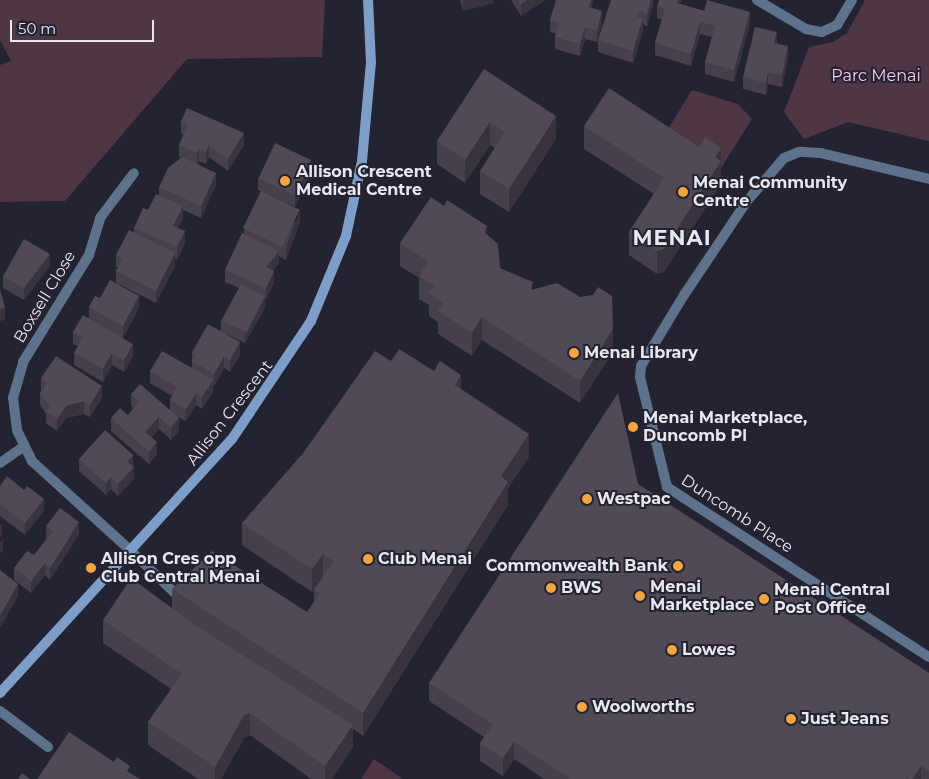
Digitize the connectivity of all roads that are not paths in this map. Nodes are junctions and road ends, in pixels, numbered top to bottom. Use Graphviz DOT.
graph roads {
  1 [pos="368,0"];
  2 [pos="757,0"];
  3 [pos="852,0"];
  4 [pos="134,173"];
  5 [pos="929,179"];
  6 [pos="24,446"];
  7 [pos="0,463"];
  8 [pos="130,550"];
  9 [pos="190,581"];
  10 [pos="929,657"];
  11 [pos="0,693"];
  12 [pos="0,710"];
  13 [pos="48,747"];
  1 -- 8 [label="street, Allison Crescent"];
  2 -- 3 [label="street"];
  4 -- 6 [label="street, Boxsell Close"];
  5 -- 10 [label="street, Duncomb Place"];
  6 -- 7 [label="street"];
  6 -- 8 [label="street, Boxsell Close"];
  8 -- 9 [label="street, Boxsell Close"];
  8 -- 11 [label="street, Allison Crescent"];
  12 -- 13 [label="street"];
}
